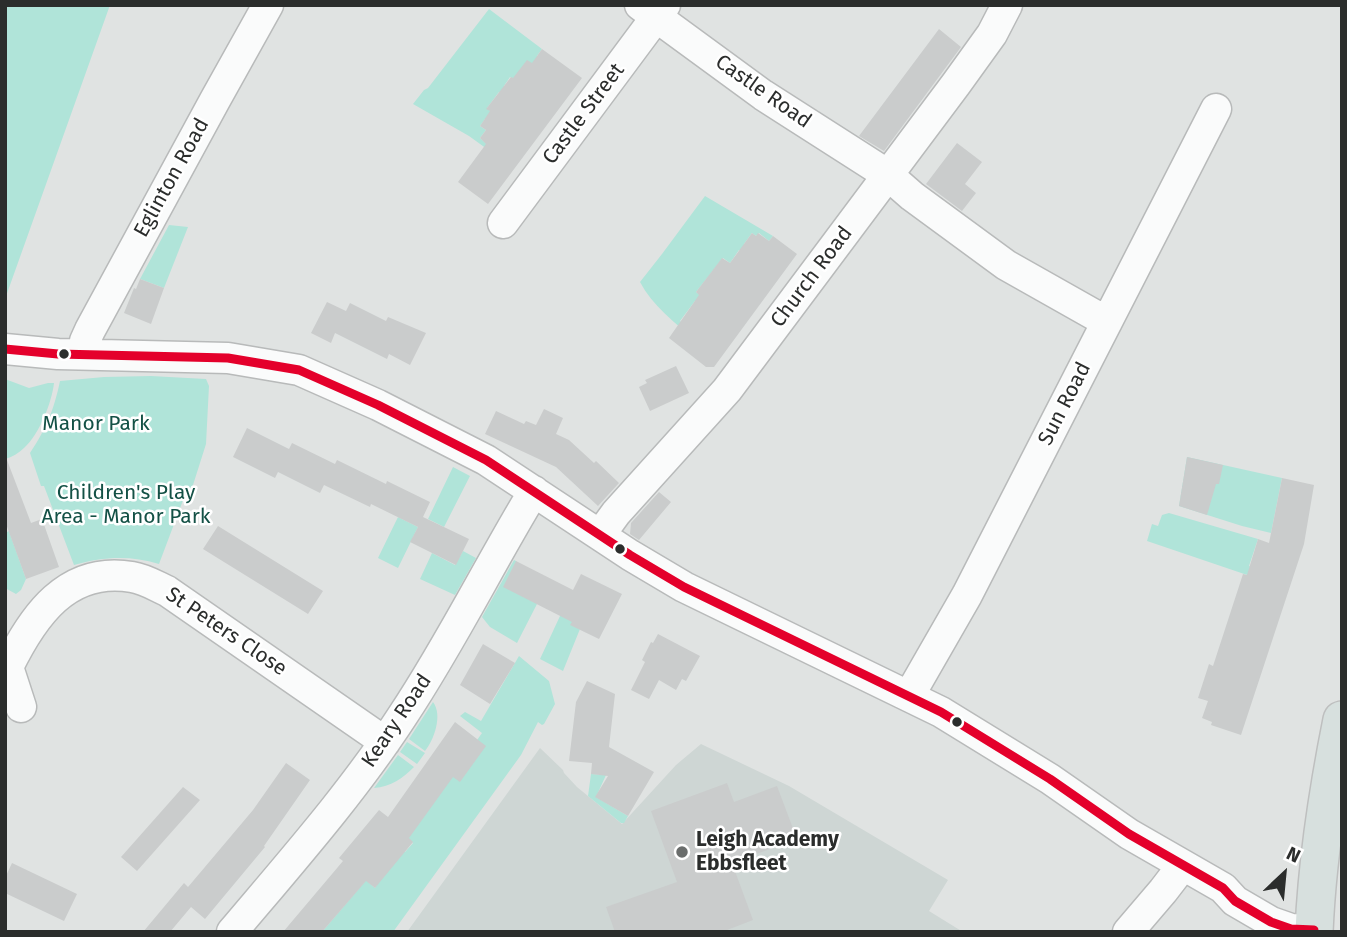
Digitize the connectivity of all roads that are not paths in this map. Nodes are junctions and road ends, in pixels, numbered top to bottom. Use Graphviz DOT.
graph roads {
  1 [pos="268,5"];
  2 [pos="1007,5"];
  3 [pos="654,9"];
  4 [pos="1216,109"];
  5 [pos="888,175"];
  6 [pos="503,223"];
  7 [pos="1107,322"];
  8 [pos="5,349"];
  9 [pos="83,354"];
  10 [pos="534,491"];
  11 [pos="600,535"];
  12 [pos="6,667"];
  13 [pos="909,696"];
  14 [pos="21,706"];
  15 [pos="1342,720"];
  16 [pos="385,742"];
  17 [pos="1183,865"];
  18 [pos="1314,931"];
  19 [pos="232,932"];
  20 [pos="1128,932"];
  1 -- 9 [label="street, Eglinton Road"];
  2 -- 5 [label="street, Church Road"];
  3 -- 5 [label="street, Castle Road"];
  3 -- 6 [label="street, Castle Street"];
  4 -- 7 [label="street, Sun Road"];
  5 -- 7 [label="street, Castle Road"];
  5 -- 11 [label="street, Church Road"];
  7 -- 13 [label="street, Sun Road"];
  8 -- 9 [label="street"];
  9 -- 10 [label="street"];
  10 -- 11 [label="street"];
  10 -- 16 [label="street, Keary Road"];
  11 -- 13 [label="street"];
  12 -- 14 [label="street, St Peters Close"];
  12 -- 16 [label="street, St Peters Close"];
  13 -- 17 [label="street"];
  15 -- 18 [label="main road"];
  16 -- 19 [label="street, Keary Road"];
  17 -- 18 [label="street"];
  17 -- 20 [label="street"];
}
